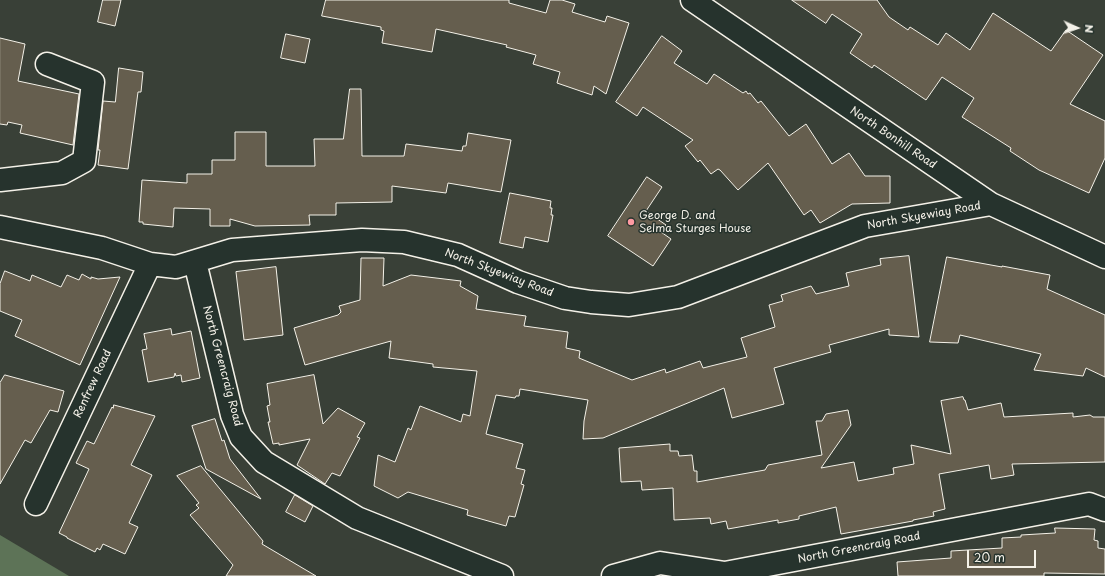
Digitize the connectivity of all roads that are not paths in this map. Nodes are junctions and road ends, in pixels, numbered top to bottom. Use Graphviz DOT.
graph roads {
  1 [pos="692,0"];
  2 [pos="47,64"];
  3 [pos="0,180"];
  4 [pos="991,204"];
  5 [pos="0,227"];
  6 [pos="1105,257"];
  7 [pos="195,262"];
  8 [pos="150,264"];
  9 [pos="36,504"];
  10 [pos="1105,510"];
  11 [pos="502,576"];
  12 [pos="613,576"];
  1 -- 4 [label="street, North Bonhill Road"];
  2 -- 3 [label="street"];
  4 -- 6 [label="street, North Bonhill Road"];
  4 -- 7 [label="street, North Skyewiay Road"];
  5 -- 8 [label="street, North Skyewiay Road"];
  7 -- 8 [label="street, North Skyewiay Road"];
  7 -- 11 [label="street, North Greencraig Road"];
  8 -- 9 [label="street, Renfrew Road"];
  10 -- 12 [label="street, North Greencraig Road"];
}
